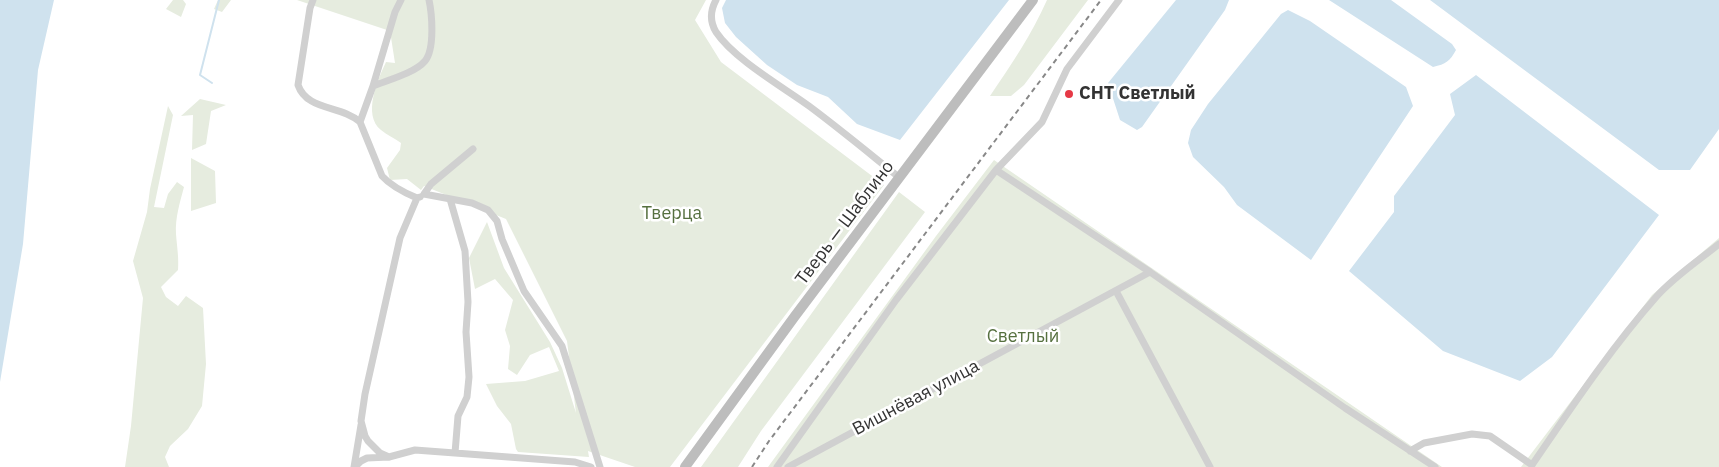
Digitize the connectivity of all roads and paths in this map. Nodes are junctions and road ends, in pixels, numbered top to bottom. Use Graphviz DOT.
graph roads {
  1 [pos="313,0"];
  2 [pos="401,0"];
  3 [pos="429,0"];
  4 [pos="716,0"];
  5 [pos="1033,0"];
  6 [pos="1119,0"];
  7 [pos="373,86"];
  8 [pos="360,122"];
  9 [pos="473,149"];
  10 [pos="996,170"];
  11 [pos="900,178"];
  12 [pos="424,194"];
  13 [pos="417,198"];
  14 [pos="450,199"];
  15 [pos="1719,244"];
  16 [pos="1150,272"];
  17 [pos="1116,291"];
  18 [pos="361,421"];
  19 [pos="1410,450"];
  20 [pos="456,453"];
  21 [pos="389,457"];
  22 [pos="1533,466"];
  23 [pos="355,467"];
  24 [pos="591,467"];
  25 [pos="600,467"];
  26 [pos="685,467"];
  27 [pos="777,467"];
  28 [pos="788,467"];
  29 [pos="1210,467"];
  30 [pos="1435,467"];
  1 -- 8 [label="street"];
  2 -- 7 [label="street"];
  3 -- 7 [label="street"];
  4 -- 11 [label="street"];
  5 -- 11 [label="street, Тверь — Шаблино"];
  6 -- 10 [label="street"];
  7 -- 8 [label="street"];
  8 -- 13 [label="street"];
  9 -- 12 [label="street"];
  10 -- 16 [label="street"];
  10 -- 27 [label="street"];
  11 -- 26 [label="street, Тверь — Шаблино"];
  12 -- 13 [label="street"];
  12 -- 14 [label="street"];
  13 -- 18 [label="street"];
  14 -- 20 [label="street"];
  14 -- 25 [label="street"];
  15 -- 22 [label="street"];
  16 -- 17 [label="street, Вишнёвая улица"];
  16 -- 19 [label="street"];
  17 -- 28 [label="street, Вишнёвая улица"];
  17 -- 29 [label="street"];
  18 -- 21 [label="street"];
  18 -- 23 [label="street"];
  19 -- 22 [label="street"];
  19 -- 30 [label="street"];
  20 -- 21 [label="street"];
  20 -- 24 [label="street"];
  21 -- 23 [label="street"];
}
